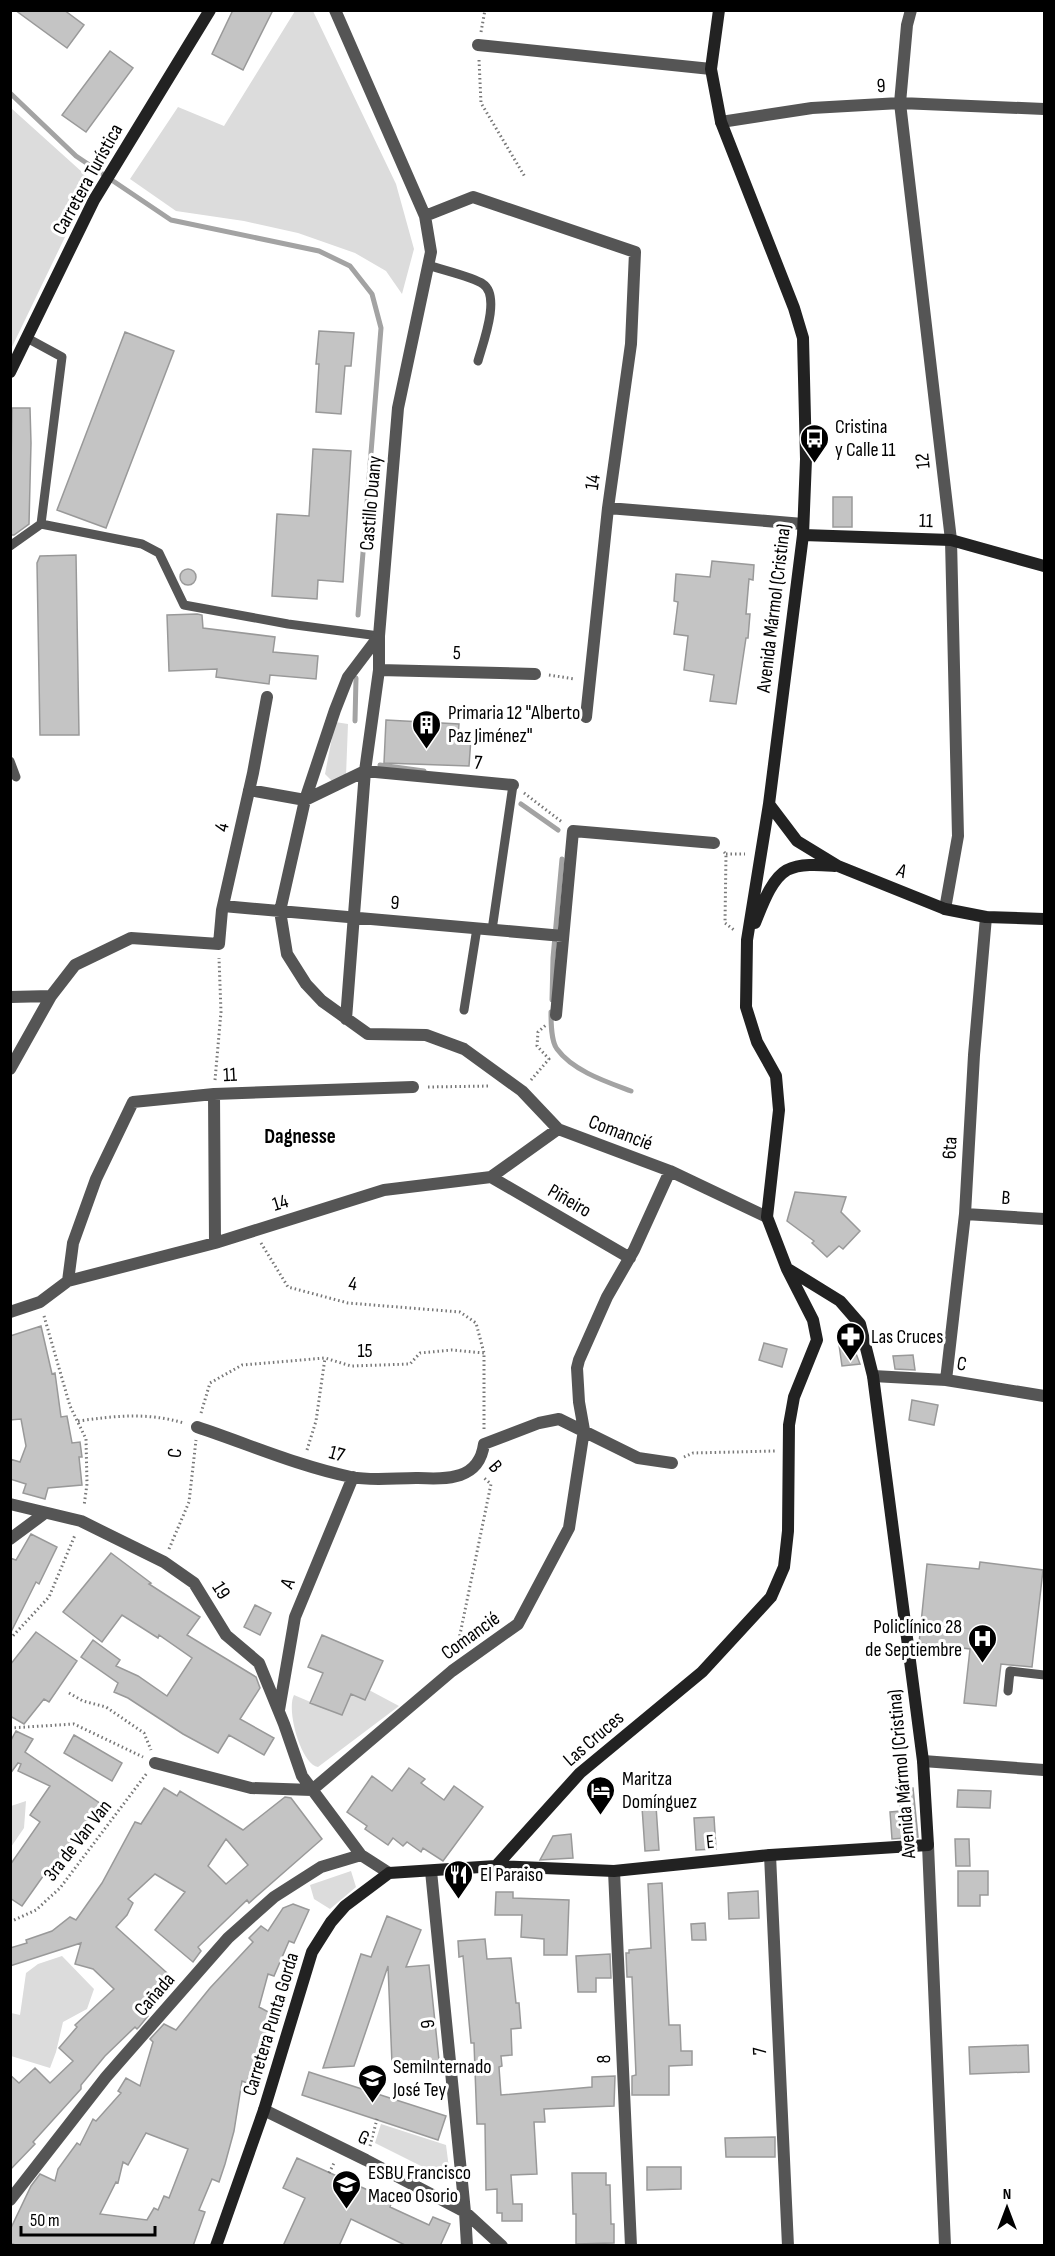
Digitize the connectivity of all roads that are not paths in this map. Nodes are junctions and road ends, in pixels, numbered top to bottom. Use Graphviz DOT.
graph roads {
  1 [pos="210,10"];
  2 [pos="335,10"];
  3 [pos="719,10"];
  4 [pos="911,10"];
  5 [pos="478,45"];
  6 [pos="711,69"];
  7 [pos="900,103"];
  8 [pos="1044,109"];
  9 [pos="721,122"];
  10 [pos="424,216"];
  11 [pos="428,265"];
  12 [pos="27,338"];
  13 [pos="478,361"];
  14 [pos="10,372"];
  15 [pos="608,507"];
  16 [pos="41,524"];
  17 [pos="803,530"];
  18 [pos="951,540"];
  19 [pos="10,546"];
  20 [pos="1044,566"];
  21 [pos="379,636"];
  22 [pos="379,670"];
  23 [pos="535,674"];
  24 [pos="267,698"];
  25 [pos="586,717"];
  26 [pos="10,761"];
  27 [pos="365,771"];
  28 [pos="16,777"];
  29 [pos="513,785"];
  30 [pos="249,790"];
  31 [pos="306,800"];
  32 [pos="769,804"];
  33 [pos="714,843"];
  34 [pos="838,866"];
  35 [pos="223,906"];
  36 [pos="945,909"];
  37 [pos="280,911"];
  38 [pos="986,917"];
  39 [pos="354,918"];
  40 [pos="1044,919"];
  41 [pos="477,928"];
  42 [pos="492,930"];
  43 [pos="563,936"];
  44 [pos="747,940"];
  45 [pos="51,996"];
  46 [pos="10,997"];
  47 [pos="464,1010"];
  48 [pos="556,1016"];
  49 [pos="346,1019"];
  50 [pos="10,1069"];
  51 [pos="413,1087"];
  52 [pos="214,1094"];
  53 [pos="558,1129"];
  54 [pos="670,1172"];
  55 [pos="491,1177"];
  56 [pos="965,1214"];
  57 [pos="767,1218"];
  58 [pos="1044,1219"];
  59 [pos="215,1243"];
  60 [pos="630,1258"];
  61 [pos="787,1269"];
  62 [pos="68,1281"];
  63 [pos="10,1312"];
  64 [pos="873,1376"];
  65 [pos="946,1380"];
  66 [pos="1044,1396"];
  67 [pos="197,1427"];
  68 [pos="584,1430"];
  69 [pos="672,1464"];
  70 [pos="473,1470"];
  71 [pos="353,1477"];
  72 [pos="10,1504"];
  73 [pos="45,1513"];
  74 [pos="10,1539"];
  75 [pos="1044,1675"];
  76 [pos="1008,1692"];
  77 [pos="279,1711"];
  78 [pos="923,1761"];
  79 [pos="156,1762"];
  80 [pos="1044,1770"];
  81 [pos="312,1790"];
  82 [pos="928,1845"];
  83 [pos="770,1855"];
  84 [pos="361,1856"];
  85 [pos="496,1866"];
  86 [pos="431,1870"];
  87 [pos="614,1870"];
  88 [pos="388,1873"];
  89 [pos="264,2110"];
  90 [pos="10,2200"];
  91 [pos="465,2212"];
  92 [pos="216,2246"];
  93 [pos="467,2246"];
  94 [pos="502,2246"];
  95 [pos="631,2246"];
  96 [pos="788,2246"];
  97 [pos="945,2246"];
  1 -- 12 [label="main road, Carretera Turística"];
  2 -- 10 [label="street, Castillo Duany"];
  3 -- 6 [label="main road, Avenida Mármol (Cristina)"];
  4 -- 7 [label="street, 12"];
  5 -- 6 [label="street"];
  6 -- 9 [label="main road, Avenida Mármol (Cristina)"];
  7 -- 8 [label="street, 9"];
  7 -- 9 [label="street, 9"];
  7 -- 18 [label="street, 12"];
  9 -- 17 [label="main road, Avenida Mármol (Cristina)"];
  10 -- 11 [label="street, Castillo Duany"];
  10 -- 15 [label="street, 14"];
  11 -- 13 [label="lane"];
  11 -- 21 [label="street, Castillo Duany"];
  12 -- 14 [label="main road, Carretera Turística"];
  12 -- 16 [label="lane"];
  15 -- 17 [label="street, 11"];
  15 -- 25 [label="street, 14"];
  16 -- 19 [label="lane"];
  16 -- 21 [label="lane"];
  17 -- 18 [label="main road, 11"];
  17 -- 32 [label="main road, Avenida Mármol (Cristina)"];
  18 -- 20 [label="main road, 11"];
  18 -- 36 [label="street, 12"];
  21 -- 22 [label="street, Castillo Duany"];
  21 -- 31 [label="street"];
  22 -- 23 [label="street, 5"];
  22 -- 27 [label="street, Castillo Duany"];
  24 -- 30 [label="street, 4"];
  26 -- 28 [label="lane"];
  27 -- 29 [label="street, 7"];
  27 -- 31 [label="street"];
  27 -- 39 [label="street, Castillo Duany"];
  29 -- 42 [label="lane"];
  30 -- 31 [label="street"];
  30 -- 35 [label="street, 4"];
  31 -- 37 [label="street"];
  32 -- 34 [label="main road, A"];
  32 -- 44 [label="main road, Avenida Mármol (Cristina)"];
  33 -- 43 [label="street"];
  34 -- 36 [label="main road, A"];
  34 -- 44 [label="main road"];
  35 -- 37 [label="street, 9"];
  35 -- 45 [label="street, 4"];
  36 -- 38 [label="main road, A"];
  37 -- 39 [label="street, 9"];
  37 -- 49 [label="street"];
  38 -- 40 [label="main road, A"];
  38 -- 56 [label="street, 6ta"];
  39 -- 41 [label="street, 9"];
  39 -- 49 [label="street, Castillo Duany"];
  41 -- 42 [label="street, 9"];
  41 -- 47 [label="lane"];
  42 -- 43 [label="street, 9"];
  43 -- 48 [label="street"];
  44 -- 57 [label="main road, Avenida Mármol (Cristina)"];
  45 -- 46 [label="street"];
  45 -- 50 [label="street"];
  49 -- 53 [label="street"];
  51 -- 52 [label="street, 11"];
  52 -- 59 [label="street"];
  52 -- 62 [label="street, 11"];
  53 -- 54 [label="street, Comancié"];
  53 -- 55 [label="street, 14"];
  54 -- 57 [label="street, Comancié"];
  54 -- 60 [label="street, Comancié"];
  55 -- 59 [label="street, 14"];
  55 -- 60 [label="street, Piñeiro"];
  56 -- 58 [label="street, B"];
  56 -- 65 [label="street, 6ta"];
  57 -- 61 [label="main road, Las Cruces"];
  59 -- 62 [label="street, 14"];
  60 -- 68 [label="street, Comancié"];
  61 -- 64 [label="main road, Avenida Mármol (Cristina)"];
  61 -- 85 [label="main road, Las Cruces"];
  62 -- 63 [label="street, 14"];
  64 -- 65 [label="street, C"];
  64 -- 78 [label="main road, Avenida Mármol (Cristina)"];
  65 -- 66 [label="street, C"];
  67 -- 71 [label="street, 17"];
  68 -- 69 [label="street"];
  68 -- 70 [label="street, B"];
  68 -- 81 [label="street, Comancié"];
  70 -- 71 [label="street, 17"];
  71 -- 77 [label="street, A"];
  72 -- 73 [label="street, 19"];
  73 -- 74 [label="street"];
  73 -- 77 [label="street, 19"];
  75 -- 76 [label="lane"];
  77 -- 81 [label="street, 19"];
  78 -- 80 [label="street"];
  78 -- 82 [label="main road, Avenida Mármol (Cristina)"];
  79 -- 81 [label="street"];
  81 -- 84 [label="street"];
  82 -- 83 [label="main road, E"];
  82 -- 97 [label="street, Avenida Mármol (Cristina)"];
  83 -- 87 [label="main road, E"];
  83 -- 96 [label="street, 7"];
  84 -- 88 [label="street"];
  84 -- 90 [label="street, Cañada"];
  85 -- 86 [label="main road"];
  85 -- 87 [label="main road, E"];
  86 -- 88 [label="main road"];
  86 -- 91 [label="street, 9"];
  87 -- 95 [label="street, 8"];
  88 -- 89 [label="main road, Carretera Punta Gorda"];
  89 -- 91 [label="street, G"];
  89 -- 92 [label="main road, Carretera Punta Gorda"];
  91 -- 93 [label="street, 9"];
  91 -- 94 [label="street, G"];
}
